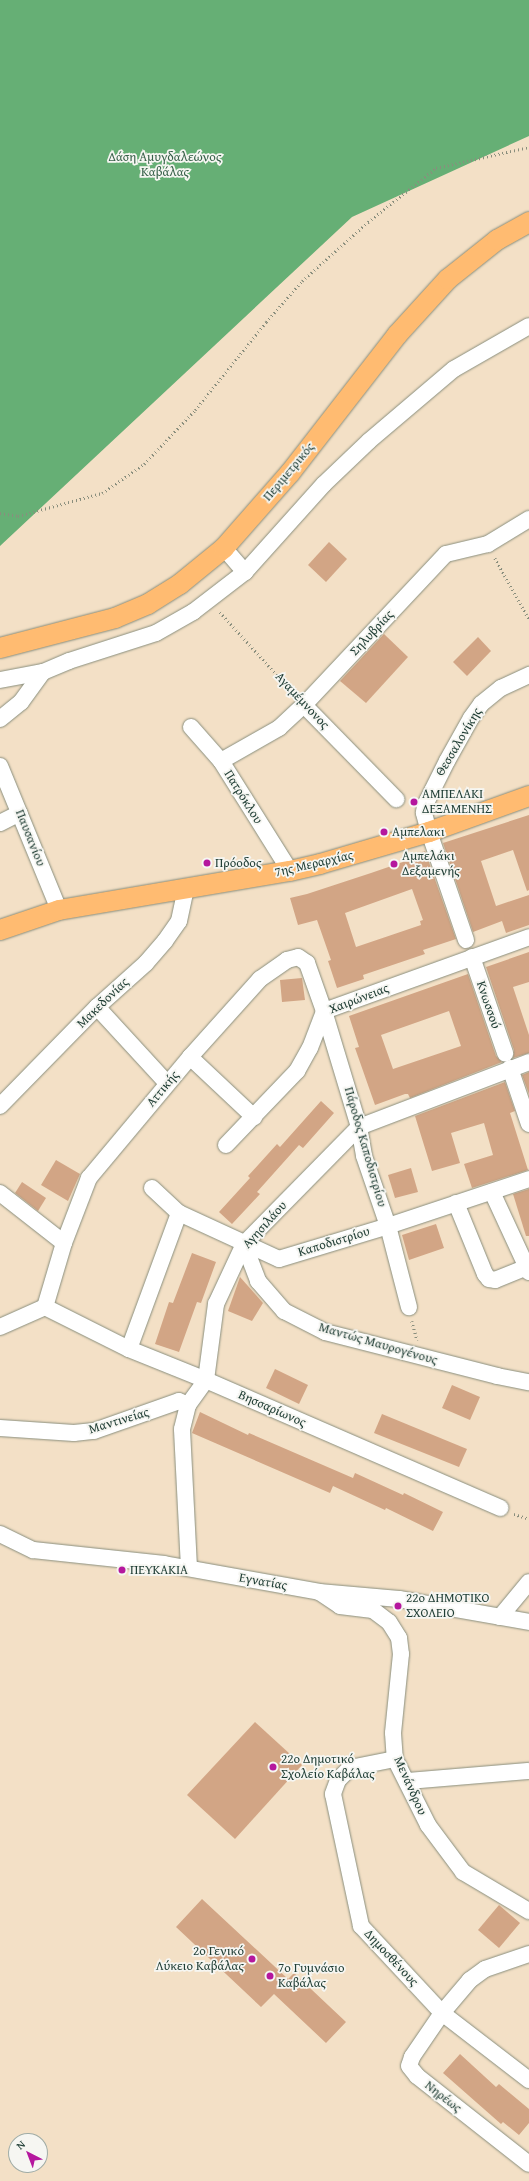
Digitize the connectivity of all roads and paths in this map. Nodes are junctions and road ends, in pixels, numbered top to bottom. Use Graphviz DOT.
graph roads {
  1 [pos="529,146"];
  2 [pos="529,222"];
  3 [pos="529,326"];
  4 [pos="0,513"];
  5 [pos="529,519"];
  6 [pos="488,544"];
  7 [pos="224,548"];
  8 [pos="245,572"];
  9 [pos="209,600"];
  10 [pos="529,619"];
  11 [pos="0,648"];
  12 [pos="43,672"];
  13 [pos="529,675"];
  14 [pos="0,680"];
  15 [pos="304,705"];
  16 [pos="0,719"];
  17 [pos="191,727"];
  18 [pos="221,760"];
  19 [pos="0,766"];
  20 [pos="529,796"];
  21 [pos="396,799"];
  22 [pos="20,813"];
  23 [pos="0,823"];
  24 [pos="429,832"];
  25 [pos="290,871"];
  26 [pos="186,889"];
  27 [pos="59,910"];
  28 [pos="0,930"];
  29 [pos="529,937"];
  30 [pos="466,940"];
  31 [pos="472,957"];
  32 [pos="97,1006"];
  33 [pos="324,1011"];
  34 [pos="505,1053"];
  35 [pos="190,1057"];
  36 [pos="529,1062"];
  37 [pos="510,1068"];
  38 [pos="167,1083"];
  39 [pos="0,1106"];
  40 [pos="254,1117"];
  41 [pos="529,1124"];
  42 [pos="359,1127"];
  43 [pos="226,1145"];
  44 [pos="529,1180"];
  45 [pos="152,1188"];
  46 [pos="492,1192"];
  47 [pos="0,1193"];
  48 [pos="456,1203"];
  49 [pos="179,1213"];
  50 [pos="388,1226"];
  51 [pos="64,1243"];
  52 [pos="244,1244"];
  53 [pos="528,1269"];
  54 [pos="45,1307"];
  55 [pos="409,1308"];
  56 [pos="0,1327"];
  57 [pos="129,1349"];
  58 [pos="422,1358"];
  59 [pos="206,1380"];
  60 [pos="529,1382"];
  61 [pos="188,1405"];
  62 [pos="0,1428"];
  63 [pos="500,1508"];
  64 [pos="0,1534"];
  65 [pos="189,1568"];
  66 [pos="529,1582"];
  67 [pos="319,1592"];
  68 [pos="500,1617"];
  69 [pos="529,1622"];
  70 [pos="396,1759"];
  71 [pos="529,1771"];
  72 [pos="407,1781"];
  73 [pos="529,1911"];
  74 [pos="529,1954"];
  75 [pos="442,2013"];
  76 [pos="529,2080"];
  77 [pos="529,2164"];
  1 -- 4 [label="path"];
  2 -- 7 [label="main road, Περιμετρικός"];
  3 -- 8 [label="street"];
  5 -- 6 [label="street, Σηλυβρίας"];
  6 -- 10 [label="path"];
  6 -- 15 [label="street, Σηλυβρίας"];
  7 -- 8 [label="street"];
  7 -- 11 [label="main road, Περιμετρικός"];
  8 -- 9 [label="street"];
  9 -- 12 [label="street"];
  9 -- 15 [label="path, Αγαμέμνονος"];
  12 -- 14 [label="street"];
  12 -- 16 [label="street"];
  13 -- 24 [label="street, Θεσσαλονίκης"];
  15 -- 18 [label="street, Σηλυβρίας"];
  15 -- 21 [label="street, Αγαμέμνονος"];
  17 -- 18 [label="street, Πατρόκλου"];
  18 -- 25 [label="street, Πατρόκλου"];
  19 -- 22 [label="street, Παυσανίου"];
  20 -- 24 [label="main road, 7ης Μεραρχίας"];
  22 -- 23 [label="street"];
  22 -- 27 [label="street, Παυσανίου"];
  24 -- 25 [label="main road, 7ης Μεραρχίας"];
  24 -- 30 [label="street"];
  25 -- 26 [label="main road, 7ης Μεραρχίας"];
  26 -- 27 [label="main road, 7ης Μεραρχίας"];
  26 -- 32 [label="street, Μακεδονίας"];
  27 -- 28 [label="main road, 7ης Μεραρχίας"];
  29 -- 31 [label="street, Χαιρώνειας"];
  31 -- 33 [label="street, Χαιρώνειας"];
  31 -- 34 [label="street, Κνωσσού"];
  32 -- 38 [label="street"];
  32 -- 39 [label="street, Μακεδονίας"];
  33 -- 35 [label="street, Αττικής"];
  33 -- 40 [label="street, Χαιρώνειας"];
  33 -- 42 [label="street, Πάροδος Καποδιστρίου"];
  35 -- 38 [label="street, Αττικής"];
  35 -- 40 [label="street"];
  36 -- 37 [label="street, Αγησιλάου"];
  37 -- 41 [label="street"];
  37 -- 42 [label="street, Αγησιλάου"];
  38 -- 51 [label="street, Αττικής"];
  40 -- 43 [label="street, Χαιρώνειας"];
  42 -- 50 [label="street, Πάροδος Καποδιστρίου"];
  42 -- 52 [label="street, Αγησιλάου"];
  44 -- 46 [label="street, Καποδιστρίου"];
  45 -- 49 [label="street, Καποδιστρίου"];
  46 -- 48 [label="street, Καποδιστρίου"];
  46 -- 53 [label="street"];
  47 -- 51 [label="street"];
  48 -- 50 [label="street, Καποδιστρίου"];
  48 -- 53 [label="street"];
  49 -- 52 [label="street, Καποδιστρίου"];
  49 -- 57 [label="street"];
  50 -- 52 [label="street, Καποδιστρίου"];
  50 -- 55 [label="street, Πάροδος Καποδιστρίου"];
  51 -- 54 [label="street, Αττικής"];
  52 -- 58 [label="street, Μαντώς Μαυρογένους"];
  52 -- 59 [label="street, Αγησιλάου"];
  54 -- 56 [label="street"];
  54 -- 57 [label="street, Βησσαρίωνος"];
  55 -- 58 [label="path"];
  57 -- 59 [label="street, Βησσαρίωνος"];
  58 -- 60 [label="street, Μαντώς Μαυρογένους"];
  59 -- 61 [label="street, Αγησιλάου"];
  59 -- 63 [label="street, Βησσαρίωνος"];
  61 -- 62 [label="street, Μαντινείας"];
  61 -- 65 [label="street, Αγησιλάου"];
  64 -- 65 [label="street, Εγνατίας"];
  65 -- 67 [label="street, Εγνατίας"];
  66 -- 68 [label="street"];
  67 -- 68 [label="street, Εγνατίας"];
  67 -- 70 [label="street, Μενάνδρου"];
  68 -- 69 [label="street, Εγνατίας"];
  70 -- 72 [label="street, Μενάνδρου"];
  70 -- 75 [label="street, Δημοσθένους"];
  71 -- 72 [label="street"];
  72 -- 73 [label="street, Μενάνδρου"];
  74 -- 75 [label="street"];
  75 -- 76 [label="street, Δημοσθένους"];
  75 -- 77 [label="street, Νηρέως"];
}
